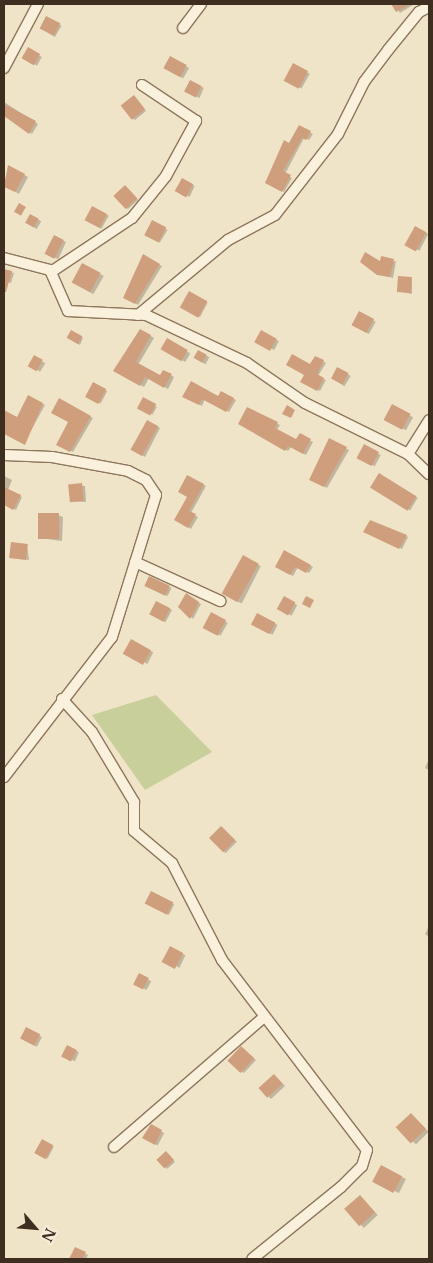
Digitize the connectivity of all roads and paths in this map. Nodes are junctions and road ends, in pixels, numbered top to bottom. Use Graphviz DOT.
graph roads {
  1 [pos="38,4"];
  2 [pos="201,4"];
  3 [pos="429,7"];
  4 [pos="182,28"];
  5 [pos="4,68"];
  6 [pos="142,85"];
  7 [pos="4,258"];
  8 [pos="52,272"];
  9 [pos="138,315"];
  10 [pos="429,420"];
  11 [pos="408,454"];
  12 [pos="4,456"];
  13 [pos="429,474"];
  14 [pos="134,562"];
  15 [pos="220,601"];
  16 [pos="62,699"];
  17 [pos="4,777"];
  18 [pos="263,1018"];
  19 [pos="114,1147"];
  20 [pos="252,1259"];
  1 -- 5 [label="street"];
  2 -- 4 [label="street"];
  3 -- 9 [label="street"];
  6 -- 8 [label="street"];
  7 -- 8 [label="street"];
  8 -- 9 [label="street"];
  9 -- 11 [label="street"];
  10 -- 11 [label="street"];
  11 -- 13 [label="street"];
  12 -- 14 [label="street"];
  14 -- 15 [label="street"];
  14 -- 16 [label="street"];
  16 -- 17 [label="street"];
  16 -- 18 [label="street"];
  18 -- 19 [label="street"];
  18 -- 20 [label="street"];
}
